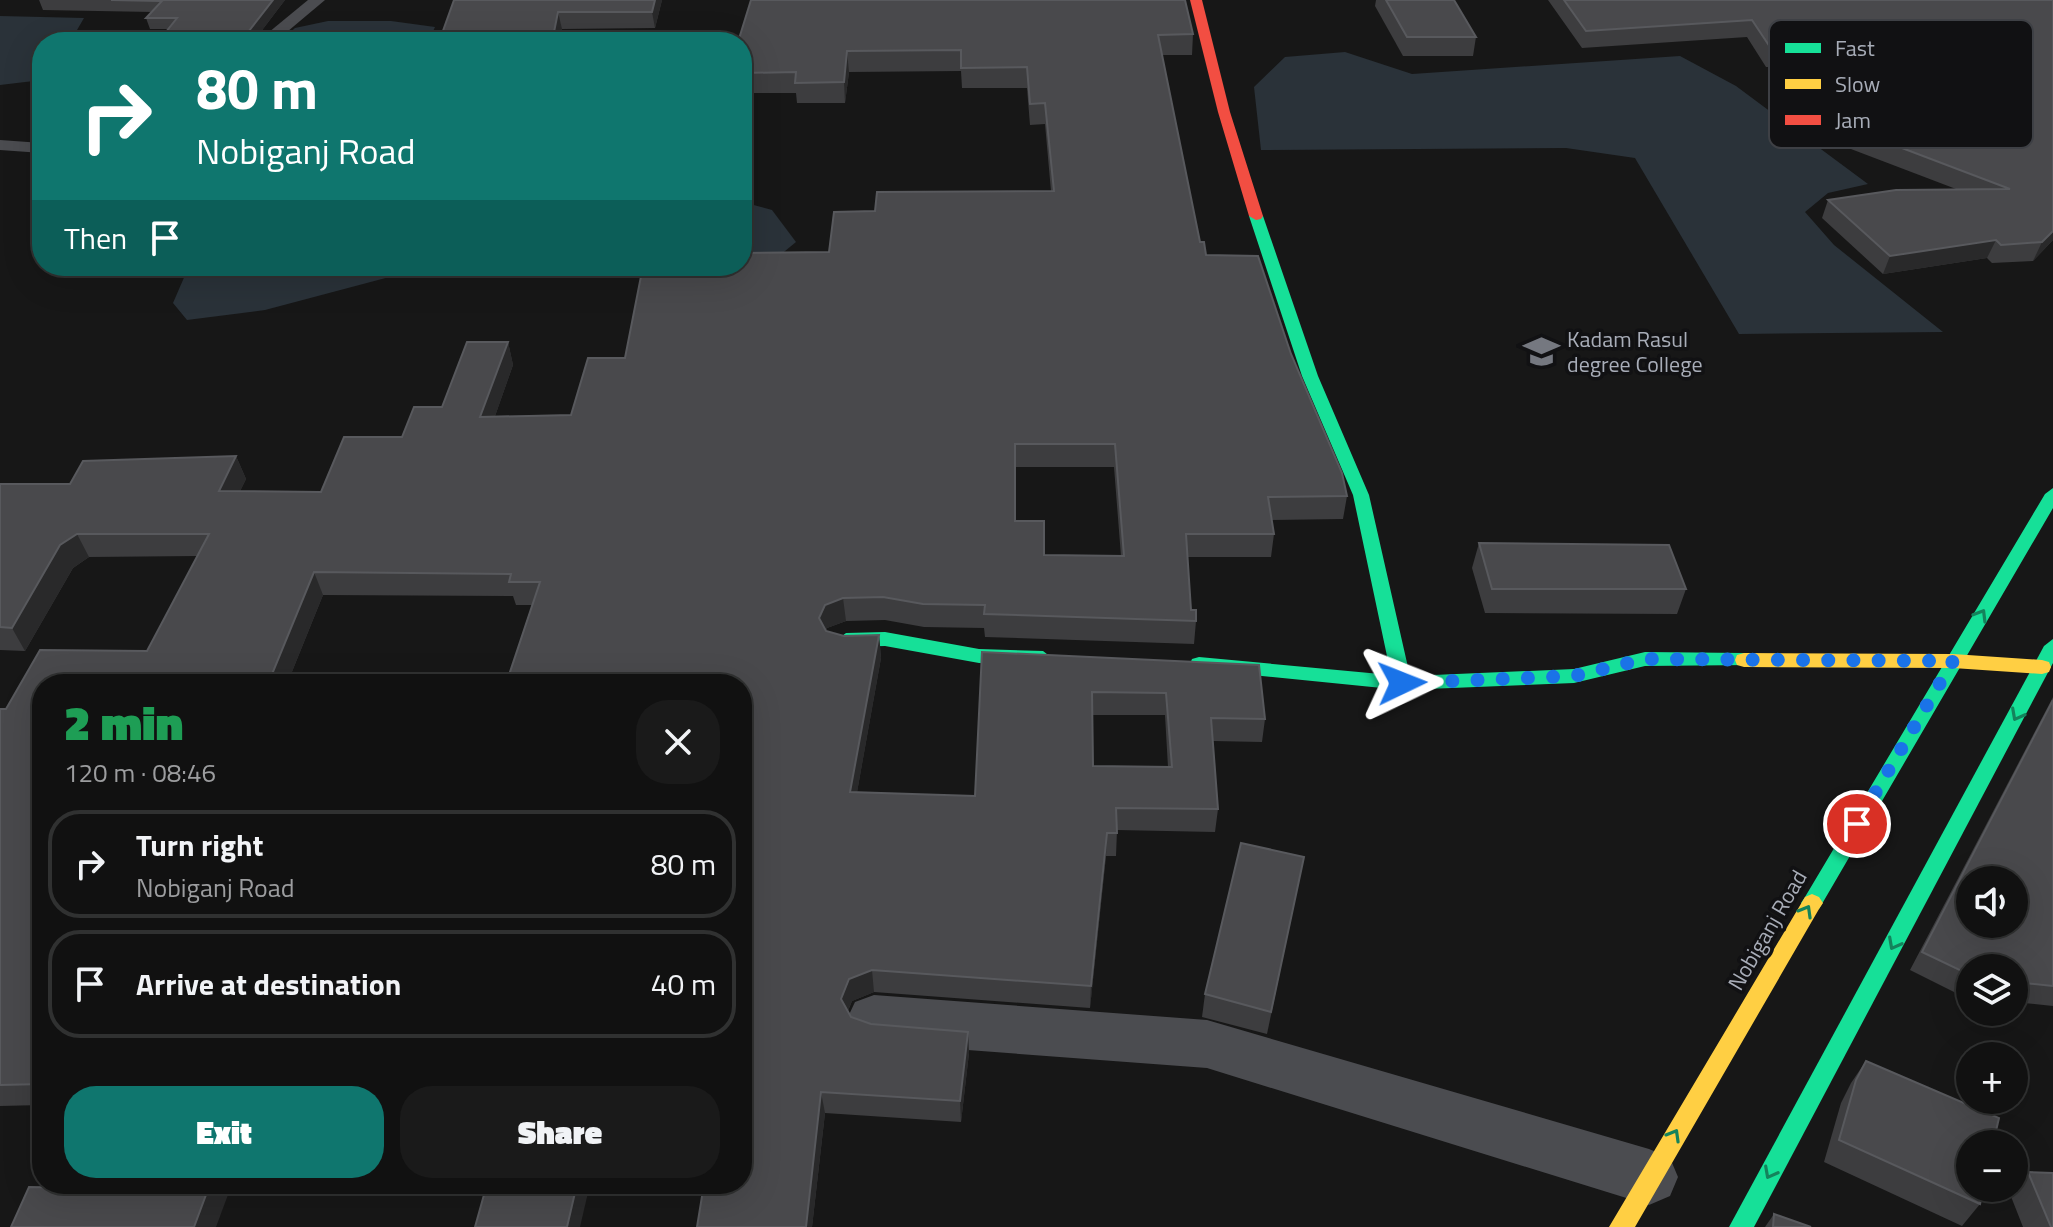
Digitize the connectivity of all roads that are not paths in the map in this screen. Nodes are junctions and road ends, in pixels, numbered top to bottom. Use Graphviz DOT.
graph roads {
  1 [pos="317,0"];
  2 [pos="1196,0"];
  3 [pos="277,32"];
  4 [pos="0,145"];
  5 [pos="32,147"];
  6 [pos="2053,494"];
  7 [pos="846,640"];
  8 [pos="2053,646"];
  9 [pos="1067,659"];
  10 [pos="1953,661"];
  11 [pos="1185,663"];
  12 [pos="2042,667"];
  13 [pos="1402,683"];
  14 [pos="874,1019"];
  15 [pos="1649,1177"];
  16 [pos="1621,1227"];
  17 [pos="1741,1227"];
  1 -- 3 [label="lane"];
  2 -- 13 [label="street"];
  4 -- 5 [label="lane"];
  10 -- 6 [label="street, Nobiganj Road, one-way"];
  7 -- 9 [label="street"];
  8 -- 12 [label="street"];
  10 -- 12 [label="street"];
  10 -- 13 [label="street"];
  15 -- 10 [label="street, Nobiganj Road, one-way"];
  11 -- 13 [label="street"];
  12 -- 17 [label="street, one-way"];
  14 -- 15 [label="street"];
  15 -- 16 [label="street, Nobiganj Road"];
}
